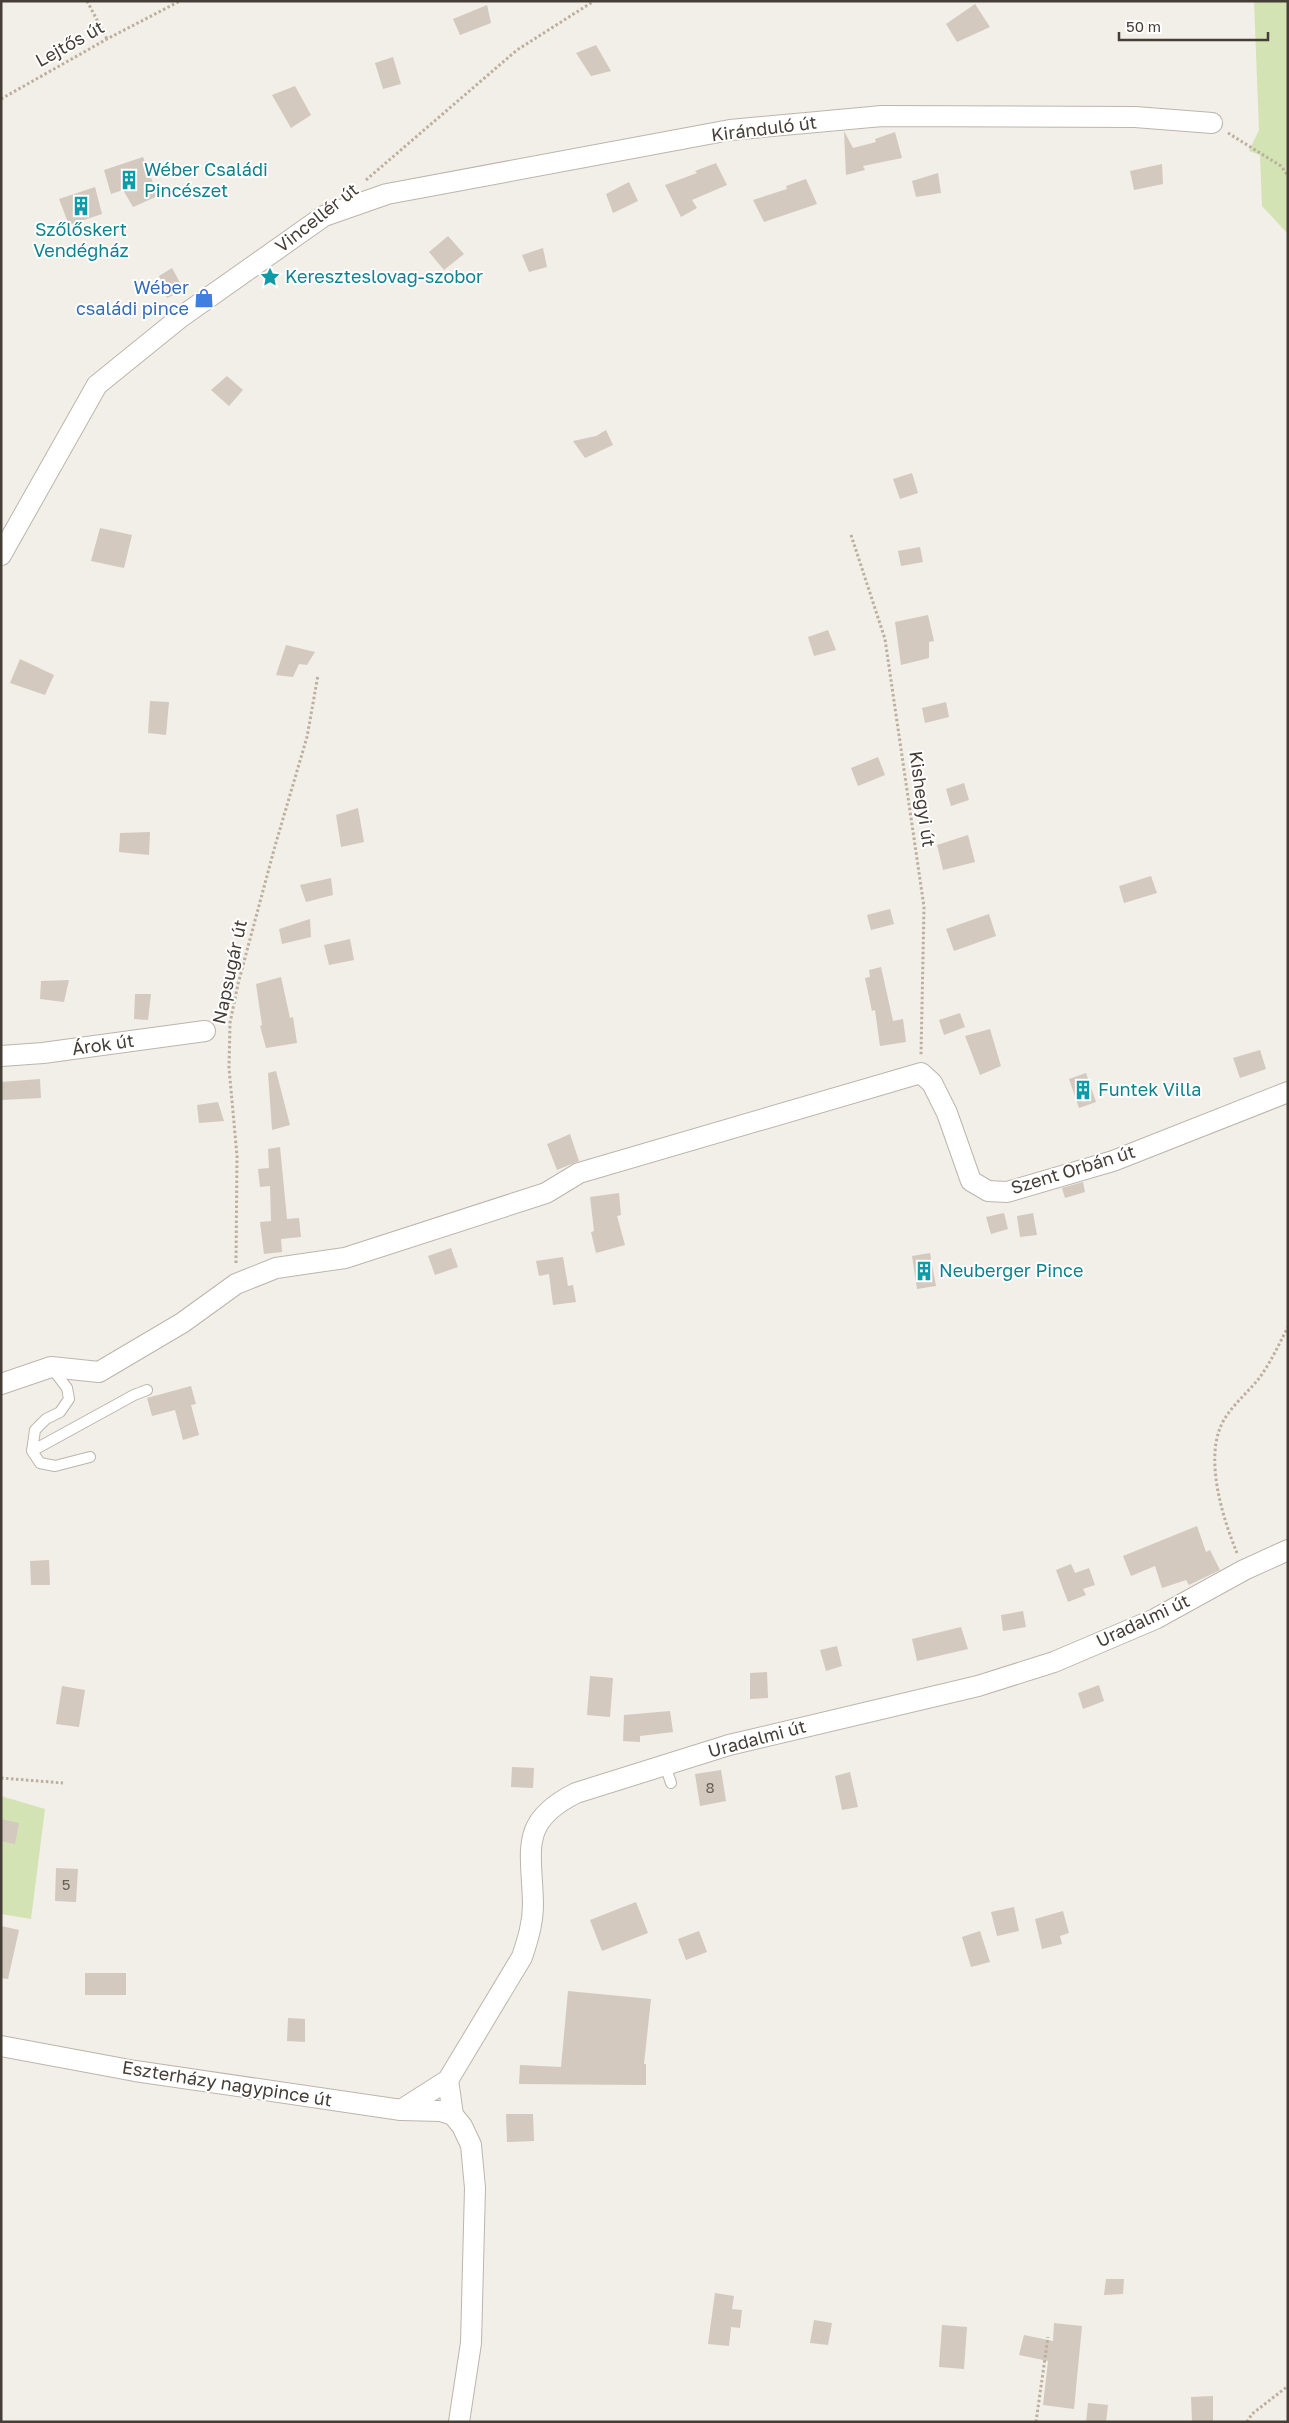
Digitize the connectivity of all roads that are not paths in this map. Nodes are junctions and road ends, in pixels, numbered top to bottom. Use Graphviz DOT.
graph roads {
  1 [pos="1212,123"];
  2 [pos="324,216"];
  3 [pos="1,556"];
  4 [pos="205,1031"];
  5 [pos="1,1056"];
  6 [pos="1288,1092"];
  7 [pos="50,1367"];
  8 [pos="1,1384"];
  9 [pos="147,1390"];
  10 [pos="32,1451"];
  11 [pos="90,1457"];
  12 [pos="1288,1550"];
  13 [pos="1,2046"];
  14 [pos="448,2080"];
  15 [pos="401,2110"];
  16 [pos="453,2115"];
  17 [pos="459,2422"];
  1 -- 2 [label="street, Kiránduló út"];
  2 -- 3 [label="street, Vincellér út"];
  4 -- 5 [label="street, Árok út"];
  6 -- 7 [label="street, Szent Orbán út"];
  7 -- 8 [label="street"];
  7 -- 10 [label="lane"];
  9 -- 10 [label="lane"];
  10 -- 11 [label="lane"];
  12 -- 14 [label="street, Uradalmi út"];
  13 -- 15 [label="street, Eszterházy nagypince út"];
  14 -- 15 [label="street"];
  14 -- 16 [label="street"];
  15 -- 16 [label="street, Eszterházy nagypince út"];
  16 -- 17 [label="street"];
}
